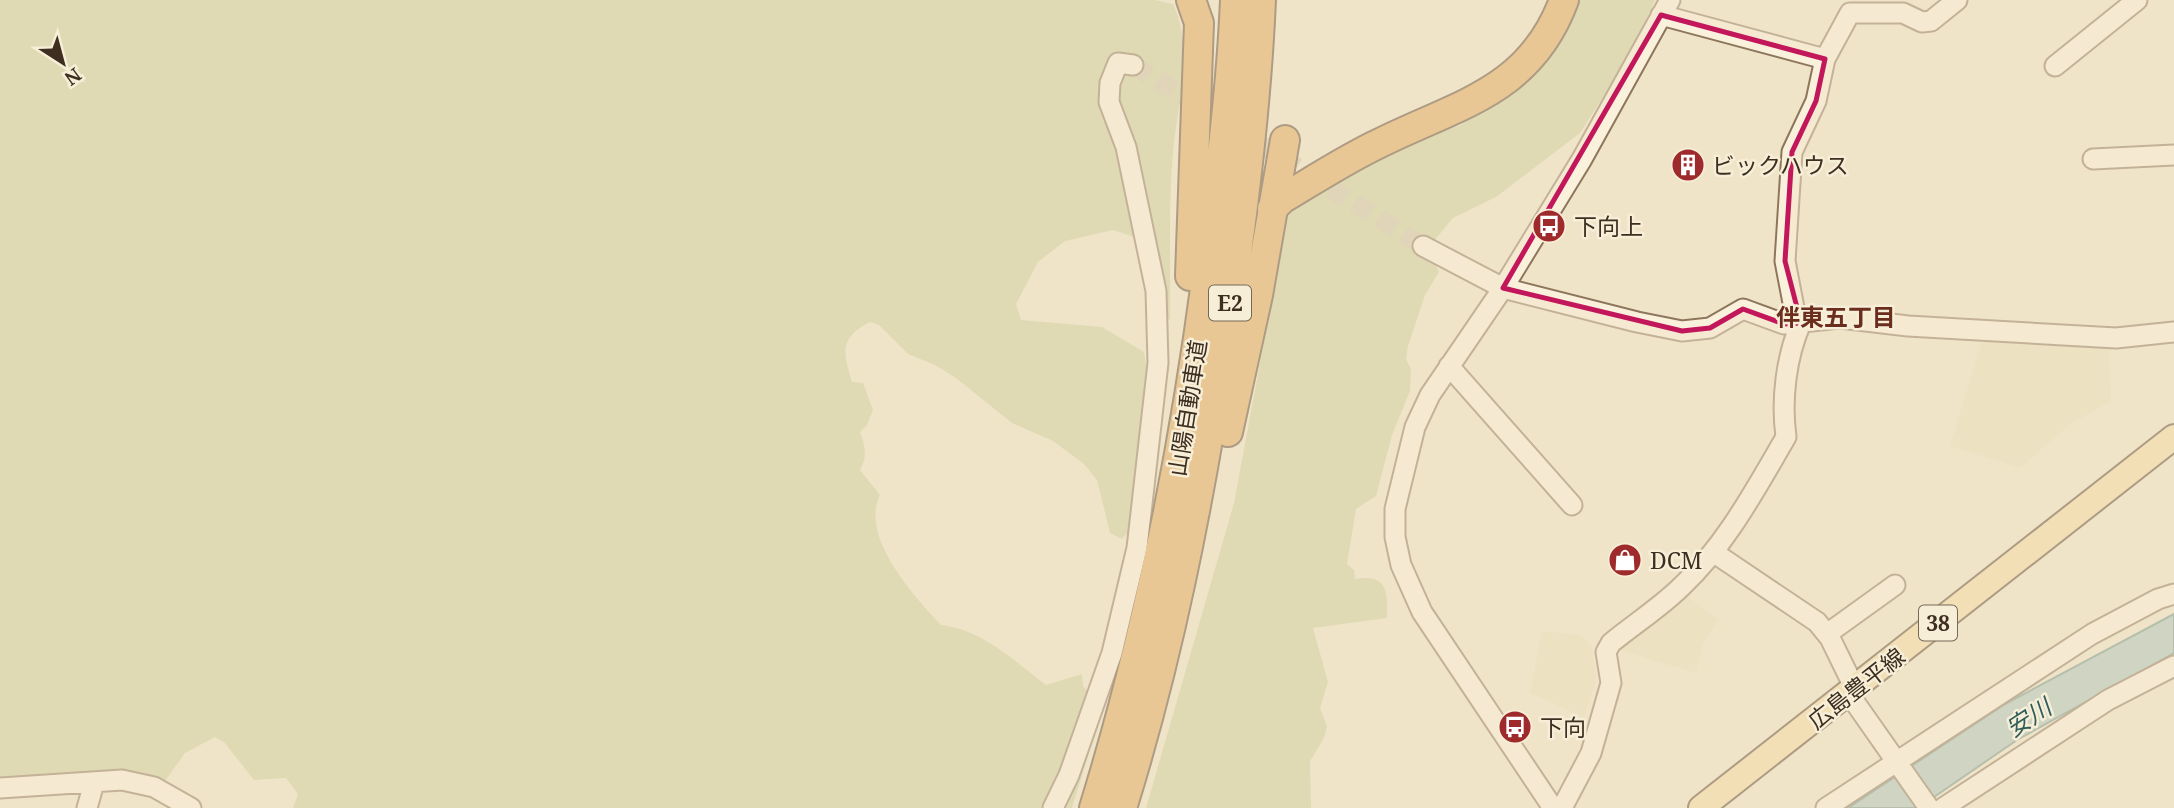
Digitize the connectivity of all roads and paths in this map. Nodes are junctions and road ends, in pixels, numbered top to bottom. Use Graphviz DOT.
graph roads {
  1 [pos="1191,0"];
  2 [pos="1235,0"];
  3 [pos="1261,0"];
  4 [pos="1557,0"];
  5 [pos="1564,0"];
  6 [pos="1957,0"];
  7 [pos="2137,0"];
  8 [pos="1887,6"];
  9 [pos="1665,8"];
  10 [pos="1825,59"];
  11 [pos="1133,65"];
  12 [pos="2055,66"];
  13 [pos="1285,140"];
  14 [pos="2174,155"];
  15 [pos="2093,159"];
  16 [pos="1278,172"];
  17 [pos="1272,209"];
  18 [pos="1423,246"];
  19 [pos="1503,288"];
  20 [pos="1801,323"];
  21 [pos="2174,332"];
  22 [pos="1449,366"];
  23 [pos="2174,437"];
  24 [pos="1572,505"];
  25 [pos="1713,552"];
  26 [pos="1895,584"];
  27 [pos="2174,594"];
  28 [pos="1164,601"];
  29 [pos="1827,634"];
  30 [pos="2174,666"];
  31 [pos="1852,692"];
  32 [pos="1900,763"];
  33 [pos="94,783"];
  34 [pos="0,788"];
  35 [pos="165,801"];
  36 [pos="87,808"];
  37 [pos="191,808"];
  38 [pos="1053,808"];
  39 [pos="1094,808"];
  40 [pos="1122,808"];
  41 [pos="1553,808"];
  42 [pos="1562,808"];
  43 [pos="1701,808"];
  44 [pos="1826,808"];
  45 [pos="1929,808"];
  46 [pos="1943,808"];
  1 -- 28 [label="highway"];
  2 -- 28 [label="highway, 山陽自動車道 / E2"];
  3 -- 28 [label="highway, 山陽自動車道 / E2"];
  4 -- 16 [label="highway"];
  5 -- 17 [label="highway"];
  6 -- 8 [label="street"];
  7 -- 12 [label="street"];
  8 -- 10 [label="street"];
  9 -- 10 [label="street"];
  9 -- 19 [label="street"];
  10 -- 20 [label="street"];
  11 -- 38 [label="street"];
  13 -- 16 [label="highway"];
  14 -- 15 [label="street"];
  16 -- 17 [label="highway"];
  17 -- 28 [label="highway"];
  18 -- 19 [label="street"];
  19 -- 20 [label="street"];
  19 -- 22 [label="street"];
  20 -- 21 [label="street"];
  20 -- 25 [label="street"];
  22 -- 24 [label="street"];
  22 -- 41 [label="street"];
  23 -- 31 [label="main road, 広島豊平線 / 38"];
  25 -- 29 [label="street"];
  25 -- 42 [label="street"];
  26 -- 29 [label="street"];
  27 -- 32 [label="street"];
  28 -- 39 [label="highway, 山陽自動車道 / E2"];
  28 -- 40 [label="highway, 山陽自動車道 / E2"];
  29 -- 31 [label="street"];
  30 -- 46 [label="street"];
  31 -- 32 [label="street"];
  31 -- 43 [label="main road, 広島豊平線 / 38"];
  32 -- 44 [label="street"];
  32 -- 45 [label="street"];
  33 -- 34 [label="street"];
  33 -- 35 [label="street"];
  33 -- 36 [label="street"];
  35 -- 37 [label="street"];
}
